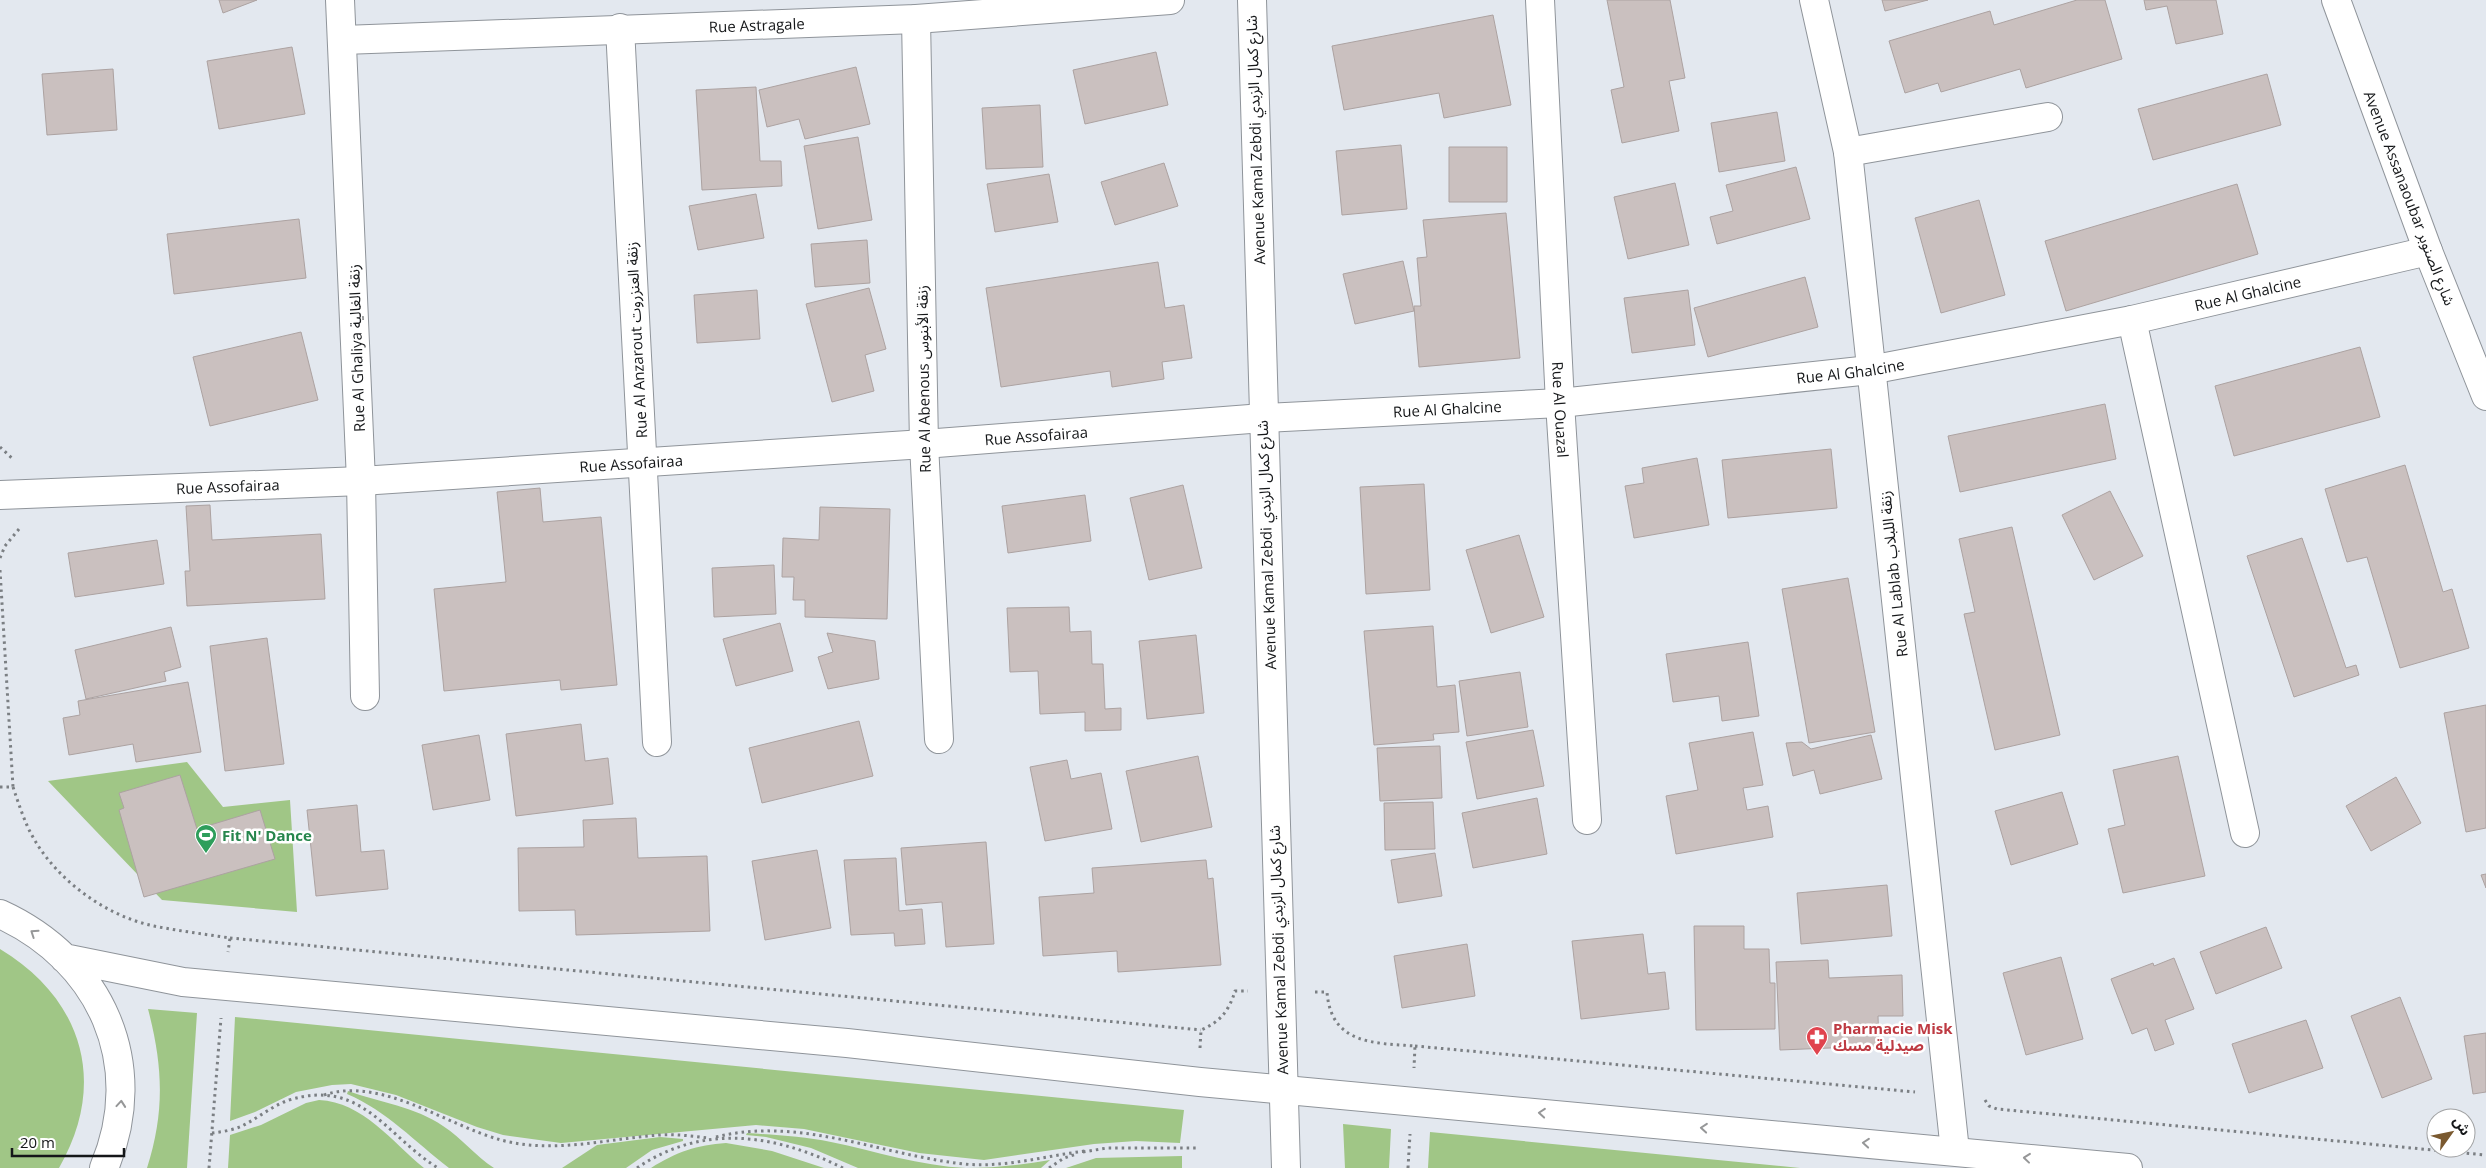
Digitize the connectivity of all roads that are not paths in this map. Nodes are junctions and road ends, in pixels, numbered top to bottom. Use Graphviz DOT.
graph roads {
  1 [pos="340,0"];
  2 [pos="1170,0"];
  3 [pos="1252,0"];
  4 [pos="1540,0"];
  5 [pos="1814,0"];
  6 [pos="2336,0"];
  7 [pos="916,19"];
  8 [pos="620,28"];
  9 [pos="343,40"];
  10 [pos="2048,116"];
  11 [pos="1848,152"];
  12 [pos="2428,251"];
  13 [pos="2132,320"];
  14 [pos="1870,370"];
  15 [pos="2486,396"];
  16 [pos="1560,403"];
  17 [pos="1263,418"];
  18 [pos="924,444"];
  19 [pos="642,462"];
  20 [pos="362,481"];
  21 [pos="0,496"];
  22 [pos="365,696"];
  23 [pos="938,739"];
  24 [pos="658,742"];
  25 [pos="1587,820"];
  26 [pos="2245,833"];
  27 [pos="0,914"];
  28 [pos="64,958"];
  29 [pos="1283,1090"];
  30 [pos="1955,1151"];
  31 [pos="104,1168"];
  32 [pos="1286,1168"];
  33 [pos="2128,1168"];
  1 -- 9 [label="street, Rue Al Ghaliya زنقة الغالية"];
  2 -- 7 [label="street, Rue Astragale"];
  3 -- 17 [label="street, Avenue Kamal Zebdi شارع كمال الزبدي"];
  4 -- 16 [label="street, Rue Al Ouazal"];
  5 -- 11 [label="street, Rue Al Lablab زنقة اللبلاب"];
  6 -- 12 [label="street, Avenue Assanaoubar شارع الصنوبر"];
  7 -- 8 [label="street, Rue Astragale"];
  7 -- 18 [label="street, Rue Al Abenous زنقة الأبنوس"];
  8 -- 9 [label="street, Rue Astragale"];
  8 -- 19 [label="street, Rue Al Anzarout زنقة العنزروت"];
  9 -- 20 [label="street, Rue Al Ghaliya زنقة الغالية"];
  10 -- 11 [label="street"];
  11 -- 14 [label="street, Rue Al Lablab زنقة اللبلاب"];
  12 -- 13 [label="street, Rue Al Ghalcine"];
  12 -- 15 [label="street, Avenue Assanaoubar شارع الصنوبر"];
  13 -- 14 [label="street, Rue Al Ghalcine"];
  13 -- 26 [label="street"];
  14 -- 16 [label="street, Rue Al Ghalcine"];
  14 -- 30 [label="street, Rue Al Lablab زنقة اللبلاب"];
  16 -- 17 [label="street, Rue Al Ghalcine"];
  16 -- 25 [label="street, Rue Al Ouazal"];
  17 -- 18 [label="street, Rue Assofairaa"];
  17 -- 29 [label="street, Avenue Kamal Zebdi شارع كمال الزبدي"];
  18 -- 19 [label="street, Rue Assofairaa"];
  18 -- 23 [label="street, Rue Al Abenous زنقة الأبنوس"];
  19 -- 20 [label="street, Rue Assofairaa"];
  19 -- 24 [label="street, Rue Al Anzarout زنقة العنزروت"];
  20 -- 21 [label="street, Rue Assofairaa"];
  20 -- 22 [label="street, Rue Al Ghaliya زنقة الغالية"];
  28 -- 27 [label="street, one-way"];
  28 -- 29 [label="street"];
  31 -- 28 [label="street, one-way"];
  30 -- 29 [label="street, one-way"];
  29 -- 32 [label="street, Avenue Kamal Zebdi شارع كمال الزبدي"];
  33 -- 30 [label="street, one-way"];
}
